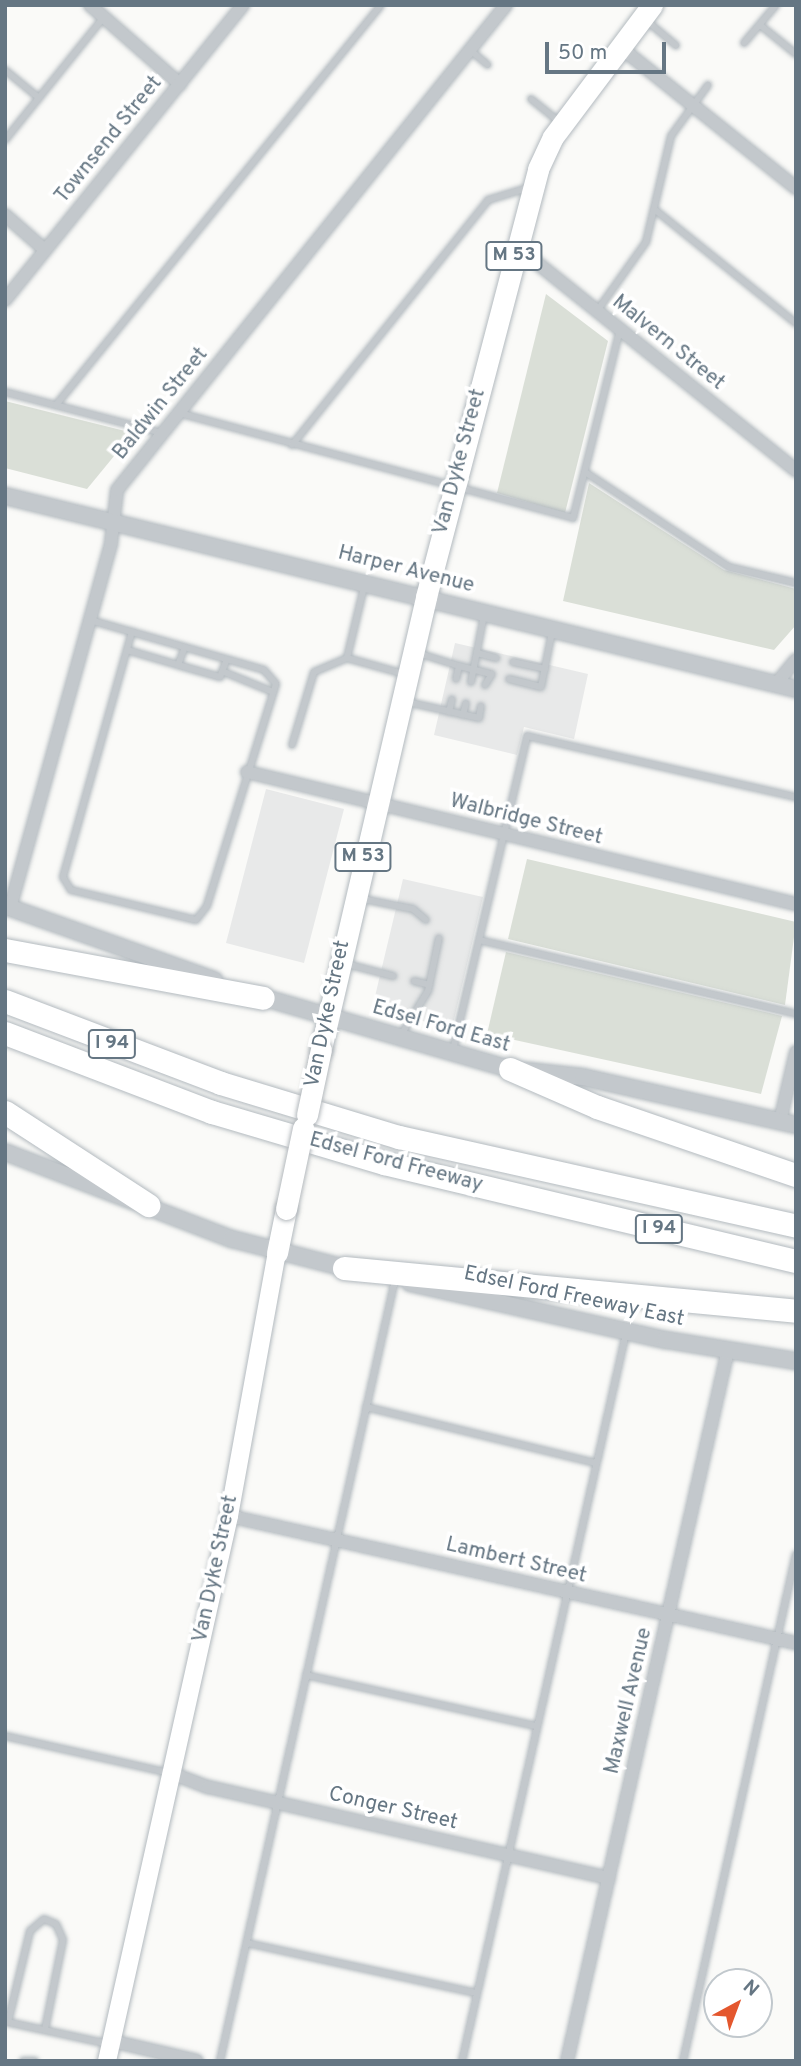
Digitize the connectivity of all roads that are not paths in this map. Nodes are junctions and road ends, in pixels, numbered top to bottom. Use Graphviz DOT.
graph roads {
  1 [pos="90,5"];
  2 [pos="243,5"];
  3 [pos="381,5"];
  4 [pos="506,5"];
  5 [pos="776,5"];
  6 [pos="647,12"];
  7 [pos="104,17"];
  8 [pos="760,25"];
  9 [pos="744,43"];
  10 [pos="676,45"];
  11 [pos="620,47"];
  12 [pos="470,50"];
  13 [pos="796,54"];
  14 [pos="488,65"];
  15 [pos="5,71"];
  16 [pos="180,84"];
  17 [pos="708,85"];
  18 [pos="39,98"];
  19 [pos="531,99"];
  20 [pos="692,104"];
  21 [pos="563,124"];
  22 [pos="5,140"];
  23 [pos="533,186"];
  24 [pos="796,188"];
  25 [pos="654,209"];
  26 [pos="5,215"];
  27 [pos="516,246"];
  28 [pos="45,250"];
  29 [pos="5,300"];
  30 [pos="597,311"];
  31 [pos="796,323"];
  32 [pos="620,329"];
  33 [pos="5,392"];
  34 [pos="55,405"];
  35 [pos="179,413"];
  36 [pos="163,433"];
  37 [pos="292,445"];
  38 [pos="796,470"];
  39 [pos="585,472"];
  40 [pos="454,488"];
  41 [pos="5,496"];
  42 [pos="112,521"];
  43 [pos="366,581"];
  44 [pos="796,583"];
  45 [pos="426,597"];
  46 [pos="485,612"];
  47 [pos="90,620"];
  48 [pos="552,629"];
  49 [pos="132,632"];
  50 [pos="185,647"];
  51 [pos="127,650"];
  52 [pos="413,651"];
  53 [pos="477,653"];
  54 [pos="347,658"];
  55 [pos="496,658"];
  56 [pos="227,659"];
  57 [pos="796,660"];
  58 [pos="513,662"];
  59 [pos="178,665"];
  60 [pos="459,666"];
  61 [pos="545,669"];
  62 [pos="473,670"];
  63 [pos="225,672"];
  64 [pos="407,675"];
  65 [pos="456,679"];
  66 [pos="509,679"];
  67 [pos="471,682"];
  68 [pos="485,685"];
  69 [pos="775,685"];
  70 [pos="796,689"];
  71 [pos="274,692"];
  72 [pos="452,699"];
  73 [pos="402,700"];
  74 [pos="466,703"];
  75 [pos="481,706"];
  76 [pos="449,712"];
  77 [pos="463,715"];
  78 [pos="292,745"];
  79 [pos="247,772"];
  80 [pos="796,797"];
  81 [pos="376,803"];
  82 [pos="505,834"];
  83 [pos="353,897"];
  84 [pos="796,904"];
  85 [pos="8,907"];
  86 [pos="426,920"];
  87 [pos="439,938"];
  88 [pos="479,940"];
  89 [pos="5,950"];
  90 [pos="338,962"];
  91 [pos="393,976"];
  92 [pos="414,981"];
  93 [pos="430,985"];
  94 [pos="263,998"];
  95 [pos="5,1001"];
  96 [pos="796,1014"];
  97 [pos="328,1016"];
  98 [pos="5,1033"];
  99 [pos="400,1037"];
  100 [pos="452,1052"];
  101 [pos="796,1052"];
  102 [pos="510,1069"];
  103 [pos="5,1112"];
  104 [pos="788,1123"];
  105 [pos="5,1152"];
  106 [pos="796,1175"];
  107 [pos="148,1205"];
  108 [pos="796,1226"];
  109 [pos="277,1253"];
  110 [pos="796,1261"];
  111 [pos="344,1268"];
  112 [pos="395,1280"];
  113 [pos="796,1311"];
  114 [pos="626,1331"];
  115 [pos="728,1350"];
  116 [pos="796,1361"];
  117 [pos="366,1407"];
  118 [pos="596,1464"];
  119 [pos="229,1516"];
  120 [pos="336,1540"];
  121 [pos="796,1554"];
  122 [pos="566,1591"];
  123 [pos="668,1614"];
  124 [pos="776,1639"];
  125 [pos="796,1643"];
  126 [pos="306,1675"];
  127 [pos="536,1726"];
  128 [pos="5,1736"];
  129 [pos="171,1773"];
  130 [pos="278,1803"];
  131 [pos="507,1855"];
  132 [pos="609,1878"];
  133 [pos="247,1943"];
  134 [pos="477,1993"];
  135 [pos="7,2022"];
  136 [pos="45,2029"];
  137 [pos="110,2049"];
  138 [pos="23,2061"];
  139 [pos="35,2061"];
  140 [pos="197,2061"];
  141 [pos="220,2061"];
  142 [pos="462,2061"];
  143 [pos="567,2061"];
  144 [pos="683,2061"];
  1 -- 7 [label="street"];
  2 -- 16 [label="street, Townsend Street"];
  3 -- 34 [label="lane"];
  4 -- 12 [label="street, Baldwin Street"];
  5 -- 8 [label="lane"];
  6 -- 10 [label="lane"];
  6 -- 11 [label="main road, Van Dyke Street / M 53"];
  7 -- 16 [label="street"];
  7 -- 18 [label="lane"];
  8 -- 9 [label="lane"];
  8 -- 13 [label="lane"];
  11 -- 20 [label="street"];
  11 -- 21 [label="main road, Van Dyke Street / M 53"];
  12 -- 14 [label="lane"];
  12 -- 35 [label="street, Baldwin Street"];
  15 -- 18 [label="lane"];
  16 -- 28 [label="street, Townsend Street"];
  17 -- 20 [label="lane"];
  18 -- 22 [label="lane"];
  19 -- 21 [label="lane"];
  20 -- 24 [label="street"];
  20 -- 25 [label="lane"];
  21 -- 23 [label="main road, Van Dyke Street / M 53"];
  23 -- 27 [label="main road, Van Dyke Street / M 53"];
  23 -- 37 [label="lane"];
  25 -- 30 [label="lane"];
  25 -- 31 [label="lane"];
  26 -- 28 [label="street"];
  27 -- 30 [label="street, Malvern Street"];
  27 -- 40 [label="main road, Van Dyke Street / M 53"];
  28 -- 29 [label="street, Townsend Street"];
  30 -- 32 [label="street, Malvern Street"];
  32 -- 38 [label="street, Malvern Street"];
  32 -- 39 [label="lane"];
  33 -- 34 [label="lane"];
  34 -- 36 [label="lane"];
  35 -- 36 [label="street, Baldwin Street"];
  35 -- 37 [label="lane"];
  36 -- 42 [label="street, Baldwin Street"];
  37 -- 40 [label="lane"];
  39 -- 40 [label="lane"];
  39 -- 44 [label="lane"];
  40 -- 45 [label="main road, Van Dyke Street / M 53"];
  41 -- 42 [label="street, Harper Avenue"];
  42 -- 43 [label="street, Harper Avenue"];
  42 -- 47 [label="street, Baldwin Street"];
  43 -- 45 [label="street, Harper Avenue"];
  43 -- 54 [label="lane"];
  45 -- 46 [label="street, Harper Avenue"];
  45 -- 52 [label="main road, Van Dyke Street / M 53"];
  46 -- 48 [label="street, Harper Avenue"];
  46 -- 53 [label="lane"];
  47 -- 49 [label="lane"];
  47 -- 85 [label="street, Baldwin Street"];
  48 -- 61 [label="lane"];
  48 -- 69 [label="street, Harper Avenue"];
  49 -- 50 [label="lane"];
  49 -- 51 [label="lane"];
  50 -- 56 [label="lane"];
  50 -- 59 [label="lane"];
  51 -- 59 [label="lane"];
  51 -- 79 [label="lane"];
  52 -- 60 [label="lane"];
  52 -- 64 [label="main road, Van Dyke Street / M 53"];
  53 -- 55 [label="lane"];
  53 -- 62 [label="lane"];
  54 -- 64 [label="lane"];
  54 -- 78 [label="lane"];
  56 -- 63 [label="lane"];
  56 -- 71 [label="lane"];
  57 -- 69 [label="street"];
  58 -- 61 [label="lane"];
  59 -- 63 [label="lane"];
  60 -- 62 [label="lane"];
  60 -- 65 [label="lane"];
  61 -- 66 [label="lane"];
  62 -- 67 [label="lane"];
  62 -- 68 [label="lane"];
  63 -- 71 [label="lane"];
  64 -- 73 [label="main road, Van Dyke Street / M 53"];
  69 -- 70 [label="street, Harper Avenue"];
  71 -- 79 [label="lane"];
  72 -- 76 [label="lane"];
  73 -- 76 [label="lane"];
  73 -- 81 [label="main road, Van Dyke Street / M 53"];
  74 -- 77 [label="lane"];
  75 -- 77 [label="lane"];
  76 -- 77 [label="lane"];
  79 -- 81 [label="street, Walbridge Street"];
  80 -- 82 [label="lane"];
  81 -- 82 [label="street, Walbridge Street"];
  81 -- 83 [label="main road, Van Dyke Street / M 53"];
  82 -- 84 [label="street, Walbridge Street"];
  82 -- 88 [label="lane"];
  83 -- 86 [label="lane"];
  83 -- 90 [label="main road, Van Dyke Street / M 53"];
  85 -- 94 [label="street, Edsel Ford East"];
  87 -- 93 [label="lane"];
  88 -- 96 [label="lane"];
  88 -- 100 [label="lane"];
  89 -- 94 [label="highway"];
  90 -- 91 [label="lane"];
  90 -- 97 [label="main road, Van Dyke Street / M 53"];
  92 -- 93 [label="lane"];
  93 -- 99 [label="lane"];
  94 -- 97 [label="street, Edsel Ford East"];
  95 -- 108 [label="highway, Edsel Ford Freeway / I 94"];
  97 -- 99 [label="street, Edsel Ford East"];
  97 -- 109 [label="main road, Van Dyke Street / M 53, bridge"];
  98 -- 110 [label="highway, Edsel Ford Freeway / I 94"];
  99 -- 100 [label="street, Edsel Ford East"];
  100 -- 102 [label="street, Edsel Ford East"];
  101 -- 104 [label="street"];
  102 -- 104 [label="street, Edsel Ford East"];
  102 -- 106 [label="highway"];
  103 -- 107 [label="highway"];
  105 -- 107 [label="street"];
  107 -- 109 [label="street, Edsel Ford Freeway East"];
  109 -- 111 [label="street, Edsel Ford Freeway East"];
  109 -- 119 [label="main road, Van Dyke Street / M 53"];
  111 -- 112 [label="street, Edsel Ford Freeway East"];
  111 -- 113 [label="highway"];
  112 -- 114 [label="street, Edsel Ford Freeway East"];
  112 -- 117 [label="lane"];
  114 -- 115 [label="street, Edsel Ford Freeway East"];
  114 -- 118 [label="lane"];
  115 -- 116 [label="street, Edsel Ford Freeway East"];
  115 -- 123 [label="street, Maxwell Avenue"];
  117 -- 118 [label="lane"];
  117 -- 120 [label="lane"];
  118 -- 122 [label="lane"];
  119 -- 120 [label="street, Lambert Street"];
  119 -- 129 [label="main road, Van Dyke Street / M 53"];
  120 -- 122 [label="street, Lambert Street"];
  120 -- 126 [label="lane"];
  121 -- 124 [label="lane"];
  122 -- 123 [label="street, Lambert Street"];
  122 -- 127 [label="lane"];
  123 -- 124 [label="street, Lambert Street"];
  123 -- 132 [label="street, Maxwell Avenue"];
  124 -- 125 [label="street, Lambert Street"];
  124 -- 144 [label="lane"];
  126 -- 127 [label="lane"];
  126 -- 130 [label="lane"];
  127 -- 131 [label="lane"];
  128 -- 129 [label="lane"];
  129 -- 130 [label="street, Conger Street"];
  129 -- 137 [label="main road, Van Dyke Street / M 53"];
  130 -- 131 [label="street, Conger Street"];
  130 -- 133 [label="lane"];
  131 -- 132 [label="street, Conger Street"];
  131 -- 134 [label="lane"];
  132 -- 143 [label="street, Maxwell Avenue"];
  133 -- 134 [label="lane"];
  133 -- 141 [label="lane"];
  134 -- 142 [label="lane"];
  135 -- 136 [label="lane"];
  135 -- 136 [label="lane"];
  136 -- 137 [label="lane"];
  137 -- 140 [label="street"];
  138 -- 139 [label="lane"];
}
